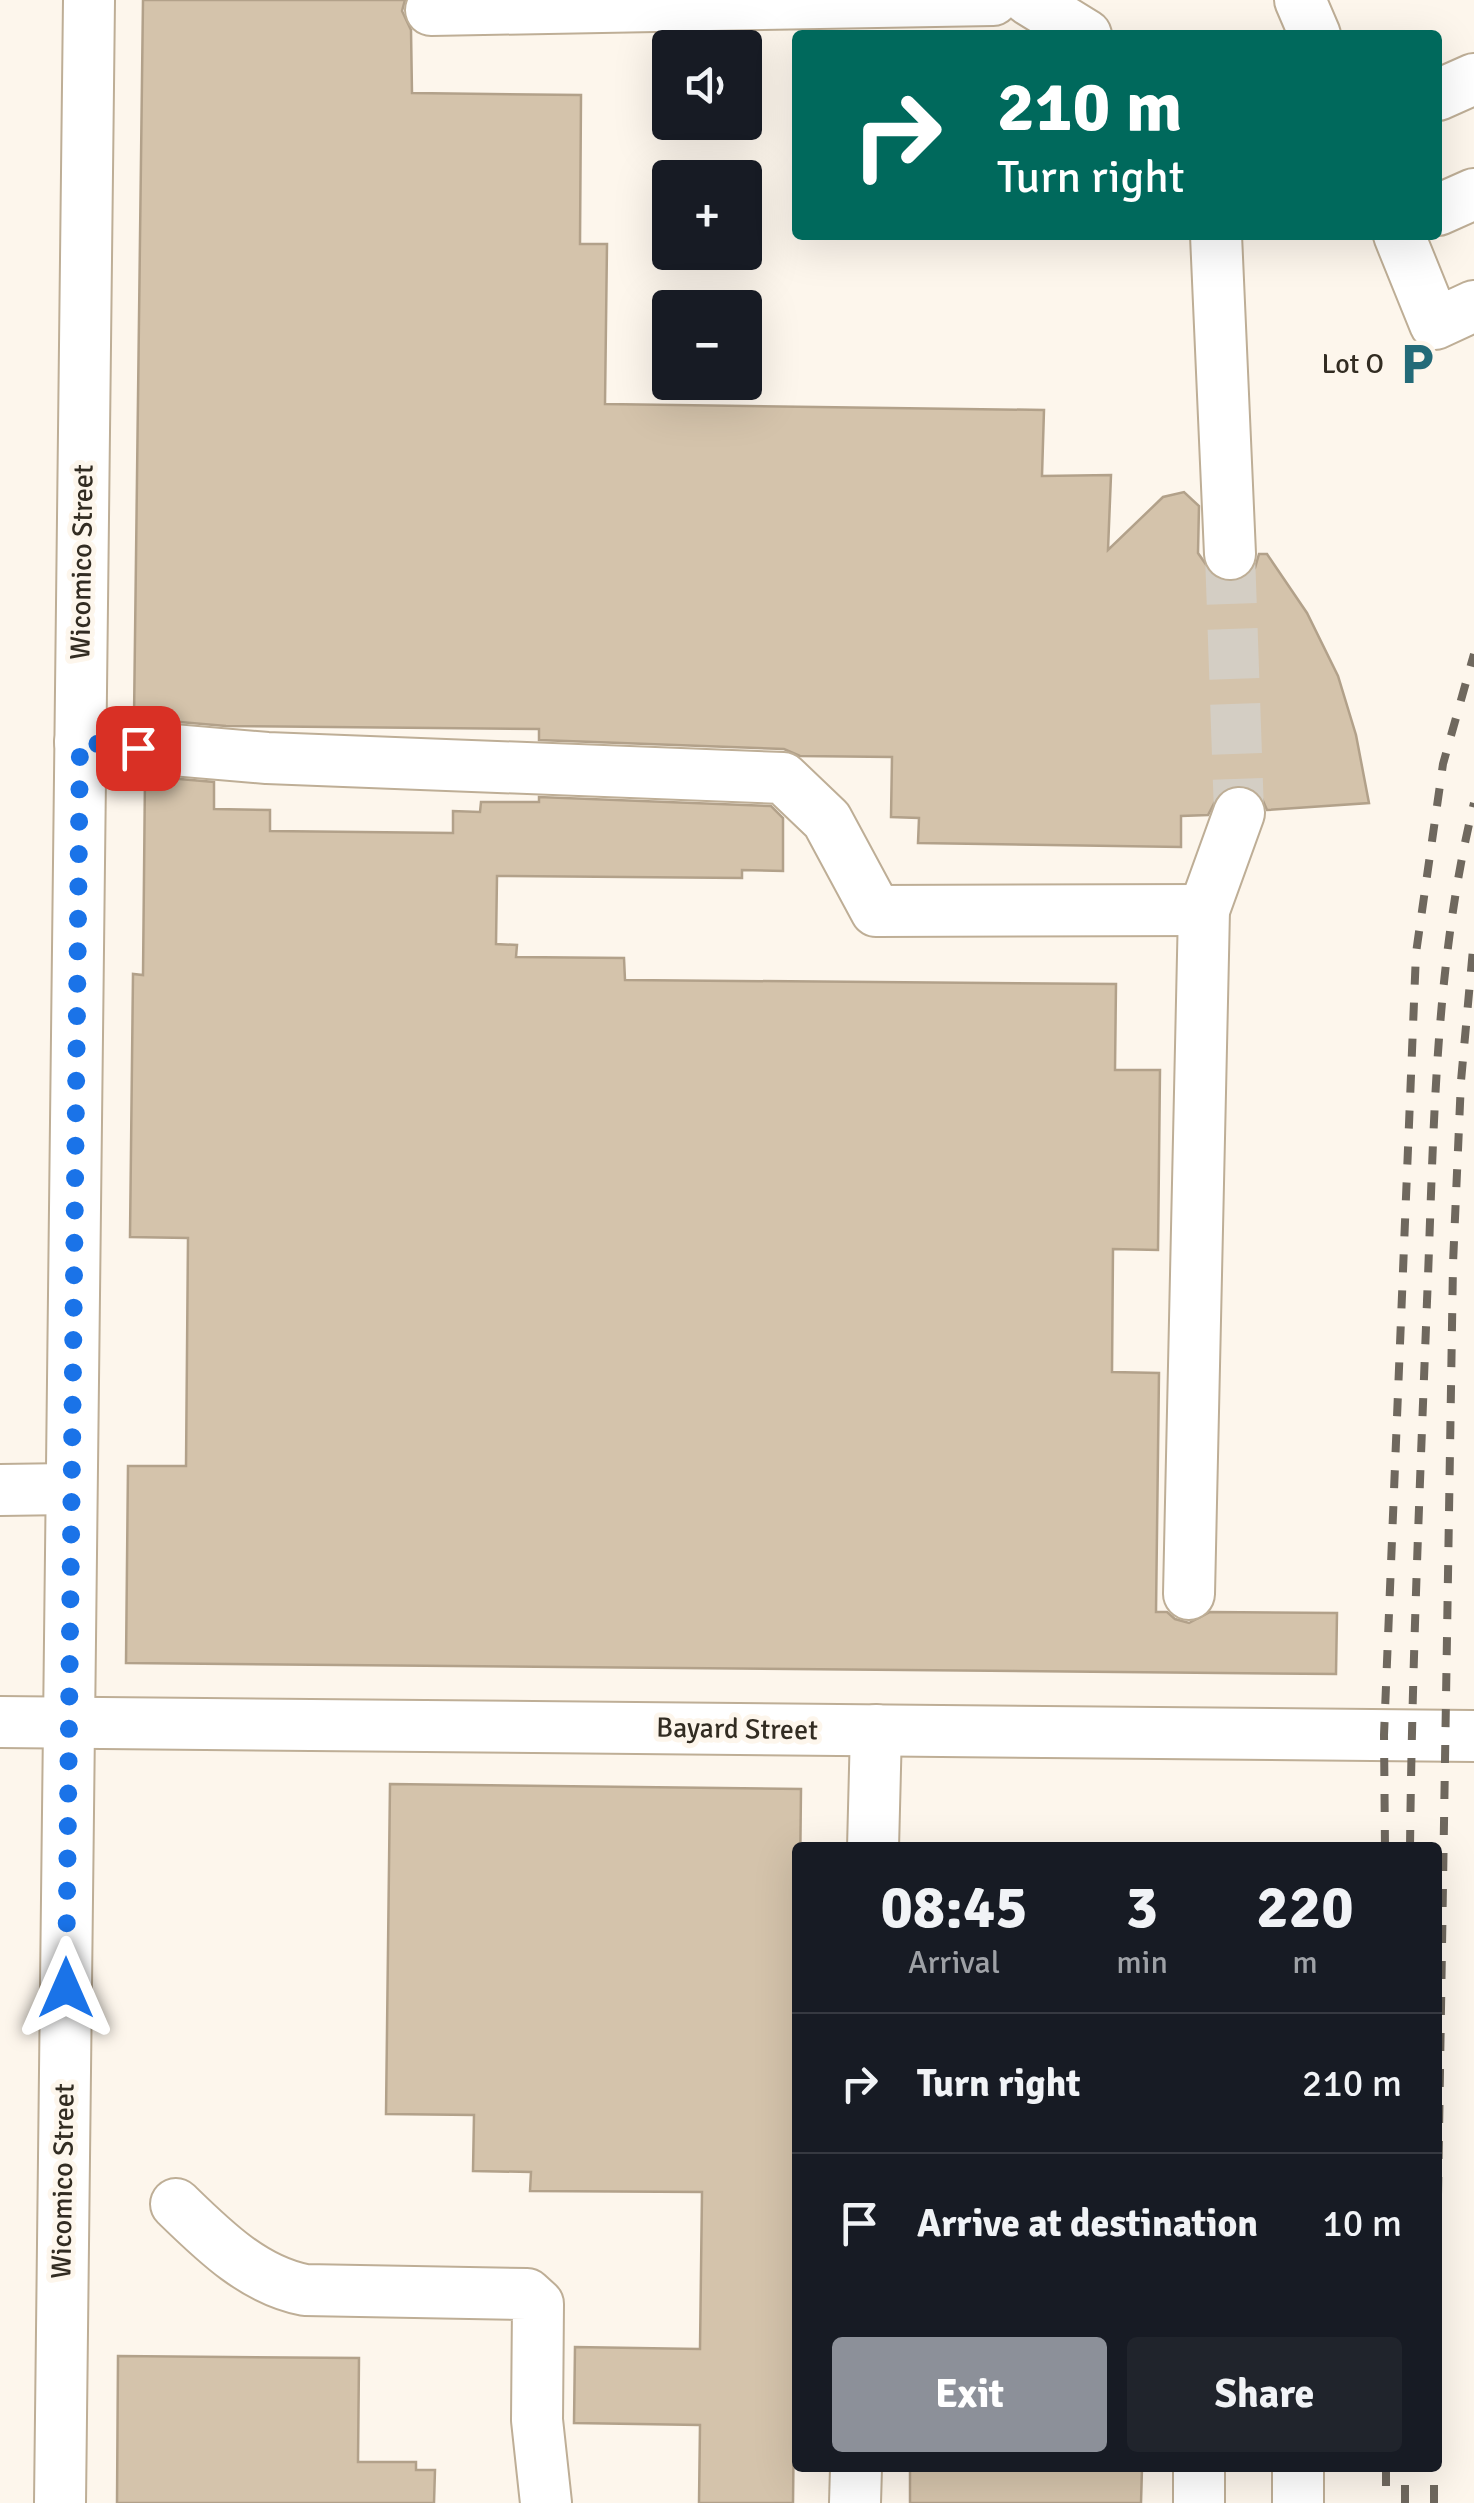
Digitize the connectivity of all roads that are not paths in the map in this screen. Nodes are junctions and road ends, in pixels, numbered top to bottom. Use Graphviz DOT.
graph roads {
  1 [pos="88,0"];
  2 [pos="993,0"];
  3 [pos="1029,0"];
  4 [pos="1300,0"];
  5 [pos="431,10"];
  6 [pos="1078,30"];
  7 [pos="1313,30"];
  8 [pos="1474,79"];
  9 [pos="1442,93"];
  10 [pos="1474,194"];
  11 [pos="1442,208"];
  12 [pos="1216,240"];
  13 [pos="1401,240"];
  14 [pos="1474,306"];
  15 [pos="1230,554"];
  16 [pos="80,742"];
  17 [pos="1239,812"];
  18 [pos="1204,910"];
  19 [pos="69,1489"];
  20 [pos="0,1490"];
  21 [pos="1189,1594"];
  22 [pos="0,1722"];
  23 [pos="68,1722"];
  24 [pos="876,1730"];
  25 [pos="1474,1736"];
  26 [pos="873,1842"];
  27 [pos="176,2204"];
  28 [pos="856,2472"];
  29 [pos="1199,2472"];
  30 [pos="1298,2472"];
  31 [pos="60,2503"];
  32 [pos="546,2503"];
  33 [pos="855,2503"];
  34 [pos="1198,2503"];
  35 [pos="1298,2503"];
  1 -- 16 [label="street, Wicomico Street"];
  2 -- 5 [label="street"];
  3 -- 6 [label="street"];
  4 -- 7 [label="street"];
  8 -- 9 [label="street"];
  10 -- 11 [label="street"];
  12 -- 15 [label="street"];
  13 -- 14 [label="street"];
  16 -- 18 [label="street"];
  16 -- 19 [label="street, Wicomico Street"];
  17 -- 18 [label="street"];
  18 -- 21 [label="street"];
  19 -- 20 [label="street"];
  19 -- 23 [label="street, Wicomico Street"];
  22 -- 23 [label="street, Bayard Street"];
  23 -- 24 [label="street, Bayard Street"];
  23 -- 31 [label="street, Wicomico Street"];
  24 -- 25 [label="street, Bayard Street"];
  24 -- 26 [label="street"];
  27 -- 32 [label="street"];
  28 -- 33 [label="street"];
  29 -- 34 [label="street"];
  30 -- 35 [label="street"];
}
